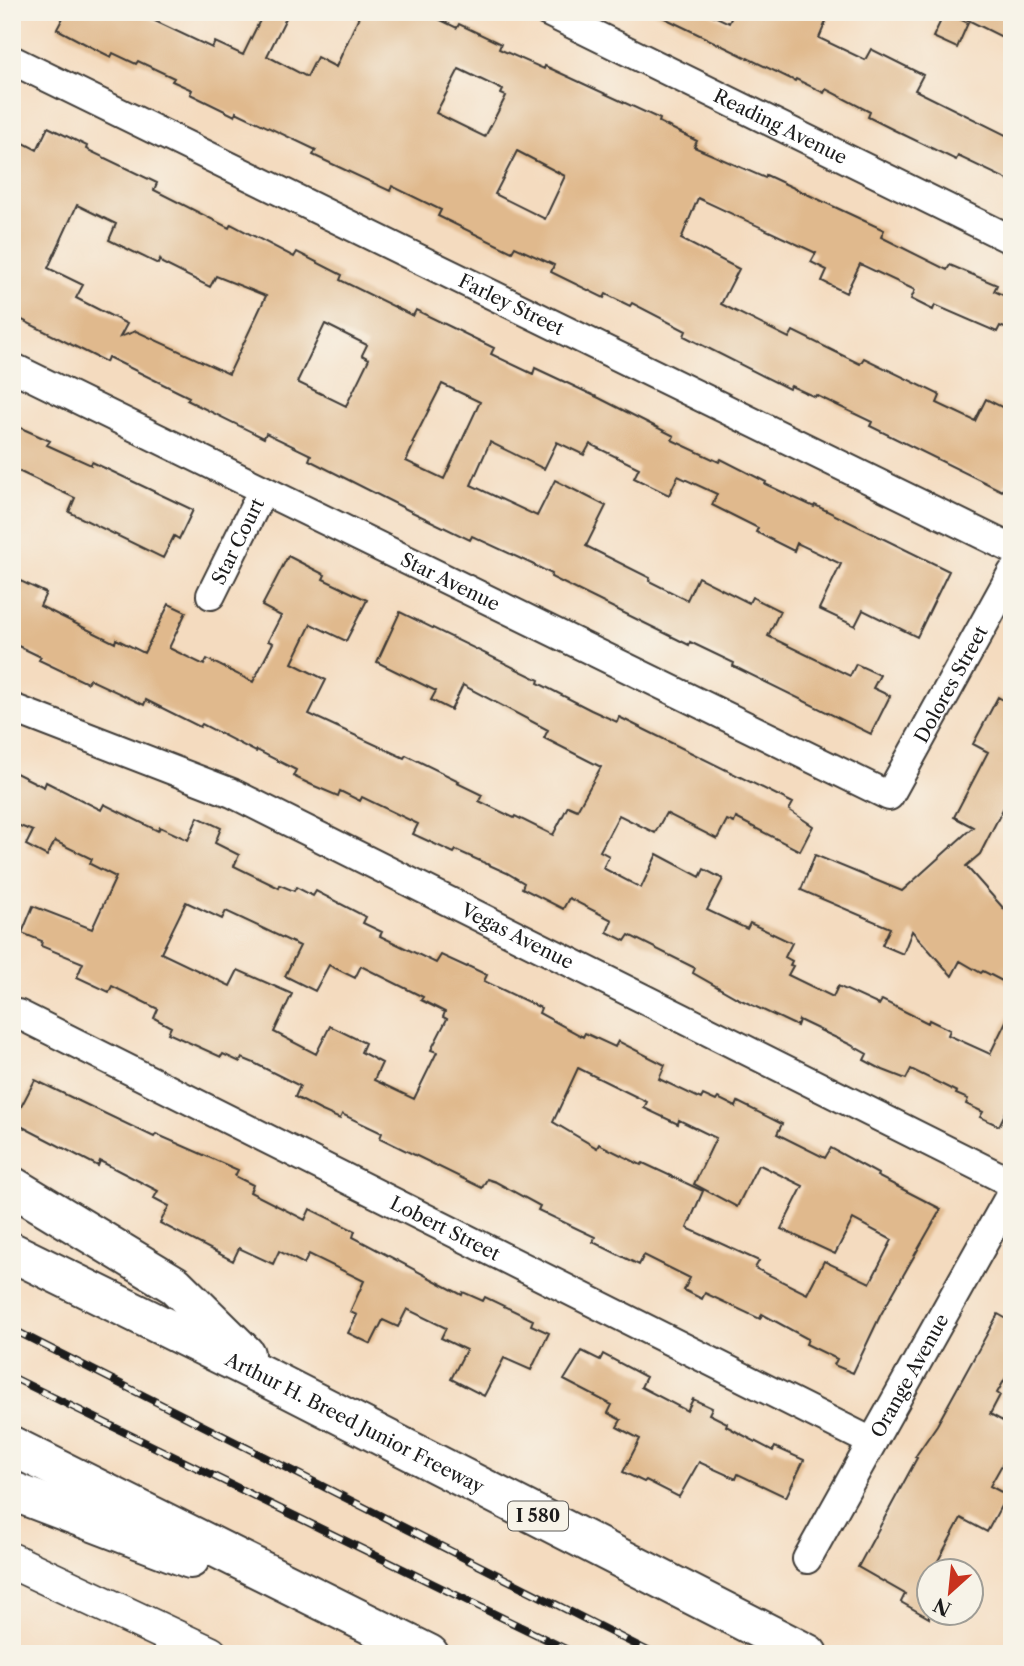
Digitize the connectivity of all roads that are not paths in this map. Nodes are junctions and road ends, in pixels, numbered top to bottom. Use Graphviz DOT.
graph roads {
  1 [pos="548,12"];
  2 [pos="12,60"];
  3 [pos="1012,240"];
  4 [pos="12,368"];
  5 [pos="263,489"];
  6 [pos="1012,549"];
  7 [pos="1012,573"];
  8 [pos="211,595"];
  9 [pos="12,708"];
  10 [pos="890,796"];
  11 [pos="18,1014"];
  12 [pos="1012,1183"];
  13 [pos="12,1186"];
  14 [pos="1012,1192"];
  15 [pos="12,1252"];
  16 [pos="268,1378"];
  17 [pos="872,1443"];
  18 [pos="12,1446"];
  19 [pos="12,1491"];
  20 [pos="807,1559"];
  21 [pos="12,1561"];
  22 [pos="417,1648"];
  23 [pos="210,1654"];
  24 [pos="808,1654"];
  1 -- 3 [label="street, Reading Avenue"];
  2 -- 6 [label="street, Farley Street"];
  4 -- 5 [label="street, Star Avenue"];
  5 -- 8 [label="street, Star Court"];
  5 -- 10 [label="street, Star Avenue"];
  7 -- 10 [label="street, Dolores Street"];
  9 -- 12 [label="street, Vegas Avenue"];
  11 -- 17 [label="street, Lobert Street"];
  13 -- 16 [label="highway"];
  14 -- 17 [label="street, Orange Avenue"];
  15 -- 16 [label="highway, Arthur H. Breed Junior Freeway / I 580"];
  16 -- 24 [label="highway, Arthur H. Breed Junior Freeway / I 580"];
  17 -- 20 [label="street, Orange Avenue"];
  18 -- 22 [label="highway"];
  19 -- 22 [label="highway"];
  21 -- 23 [label="street"];
}
